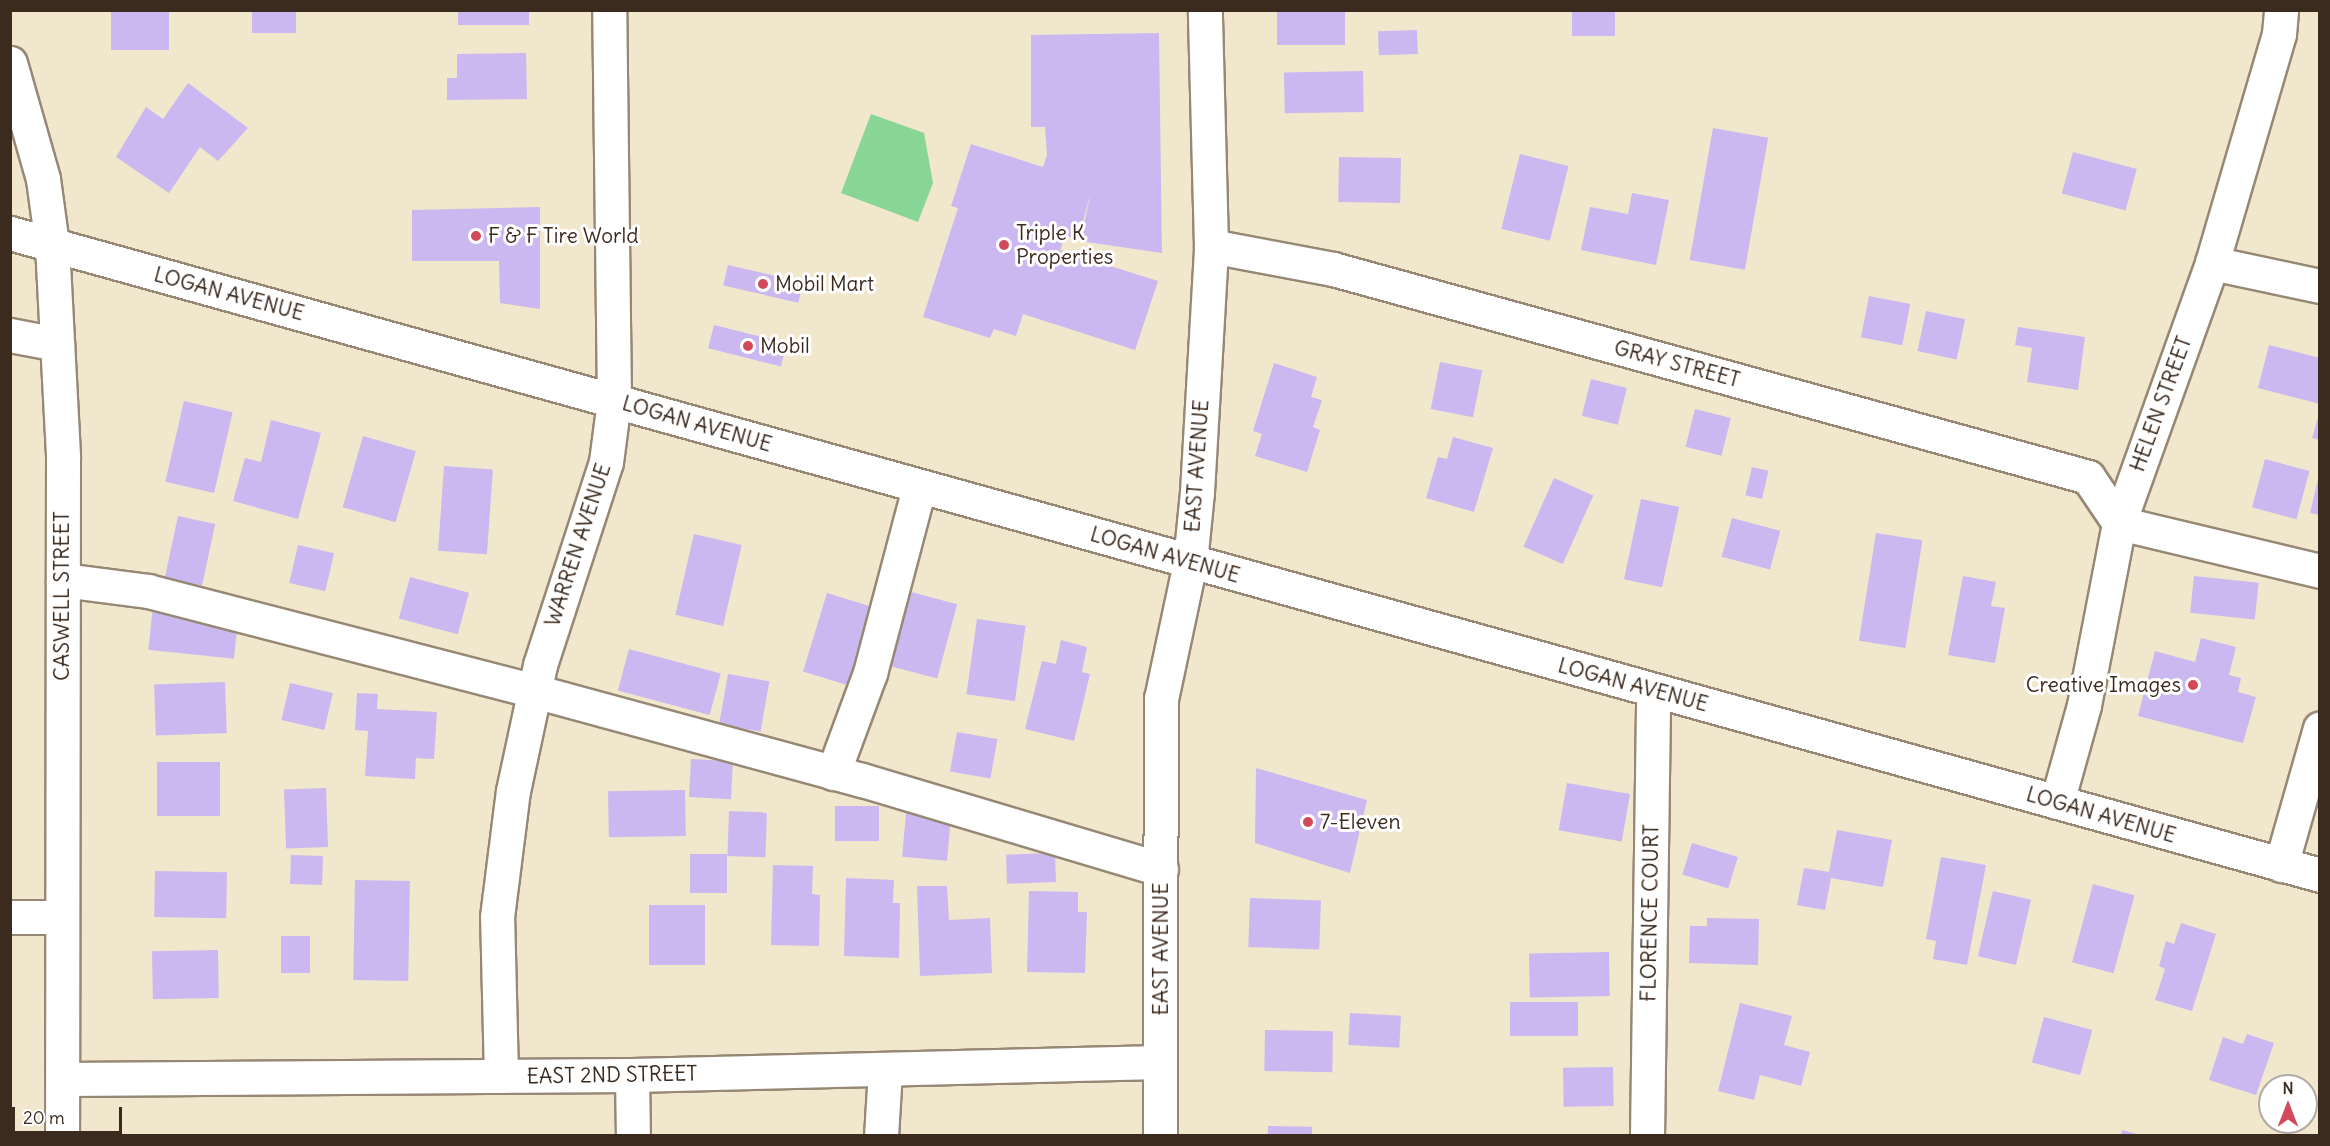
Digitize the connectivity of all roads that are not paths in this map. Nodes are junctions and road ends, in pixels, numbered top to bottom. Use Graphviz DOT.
graph roads {
  1 [pos="609,10"];
  2 [pos="1205,10"];
  3 [pos="2281,10"];
  4 [pos="10,63"];
  5 [pos="10,233"];
  6 [pos="52,245"];
  7 [pos="1211,246"];
  8 [pos="2212,263"];
  9 [pos="2319,286"];
  10 [pos="10,335"];
  11 [pos="57,344"];
  12 [pos="614,400"];
  13 [pos="920,487"];
  14 [pos="2119,523"];
  15 [pos="1190,562"];
  16 [pos="2319,570"];
  17 [pos="63,580"];
  18 [pos="1653,690"];
  19 [pos="534,691"];
  20 [pos="2319,728"];
  21 [pos="833,773"];
  22 [pos="2057,802"];
  23 [pos="2281,865"];
  24 [pos="1161,869"];
  25 [pos="2319,875"];
  26 [pos="61,916"];
  27 [pos="10,917"];
  28 [pos="1160,1062"];
  29 [pos="885,1071"];
  30 [pos="633,1075"];
  31 [pos="501,1076"];
  32 [pos="63,1079"];
  33 [pos="62,1136"];
  34 [pos="633,1136"];
  35 [pos="881,1136"];
  36 [pos="1160,1136"];
  37 [pos="1647,1136"];
  1 -- 12 [label="street, WARREN AVENUE"];
  2 -- 7 [label="street, EAST AVENUE"];
  3 -- 8 [label="street, HELEN STREET"];
  4 -- 6 [label="street, CASWELL STREET"];
  5 -- 6 [label="street, LOGAN AVENUE"];
  6 -- 11 [label="street, CASWELL STREET"];
  6 -- 12 [label="street, LOGAN AVENUE"];
  7 -- 14 [label="street, GRAY STREET"];
  7 -- 15 [label="street, EAST AVENUE"];
  8 -- 9 [label="street"];
  8 -- 14 [label="street, HELEN STREET"];
  10 -- 11 [label="street"];
  11 -- 17 [label="street, CASWELL STREET"];
  12 -- 13 [label="street, LOGAN AVENUE"];
  12 -- 19 [label="street, WARREN AVENUE"];
  13 -- 15 [label="street, LOGAN AVENUE"];
  13 -- 21 [label="street"];
  14 -- 16 [label="street"];
  14 -- 22 [label="street, HELEN STREET"];
  15 -- 18 [label="street, LOGAN AVENUE"];
  15 -- 24 [label="street, EAST AVENUE"];
  17 -- 19 [label="street"];
  17 -- 26 [label="street, CASWELL STREET"];
  18 -- 22 [label="street, LOGAN AVENUE"];
  18 -- 37 [label="street, FLORENCE COURT"];
  19 -- 21 [label="street"];
  19 -- 31 [label="street, WARREN AVENUE"];
  20 -- 23 [label="street"];
  21 -- 24 [label="street"];
  22 -- 23 [label="street, LOGAN AVENUE"];
  23 -- 25 [label="street, LOGAN AVENUE"];
  24 -- 28 [label="street, EAST AVENUE"];
  26 -- 27 [label="street"];
  26 -- 32 [label="street, CASWELL STREET"];
  28 -- 29 [label="street, EAST 2ND STREET"];
  28 -- 36 [label="street, EAST AVENUE"];
  29 -- 30 [label="street, EAST 2ND STREET"];
  29 -- 35 [label="street"];
  30 -- 31 [label="street, EAST 2ND STREET"];
  30 -- 34 [label="street"];
  31 -- 32 [label="street, EAST 2ND STREET"];
  32 -- 33 [label="street, CASWELL STREET"];
}
